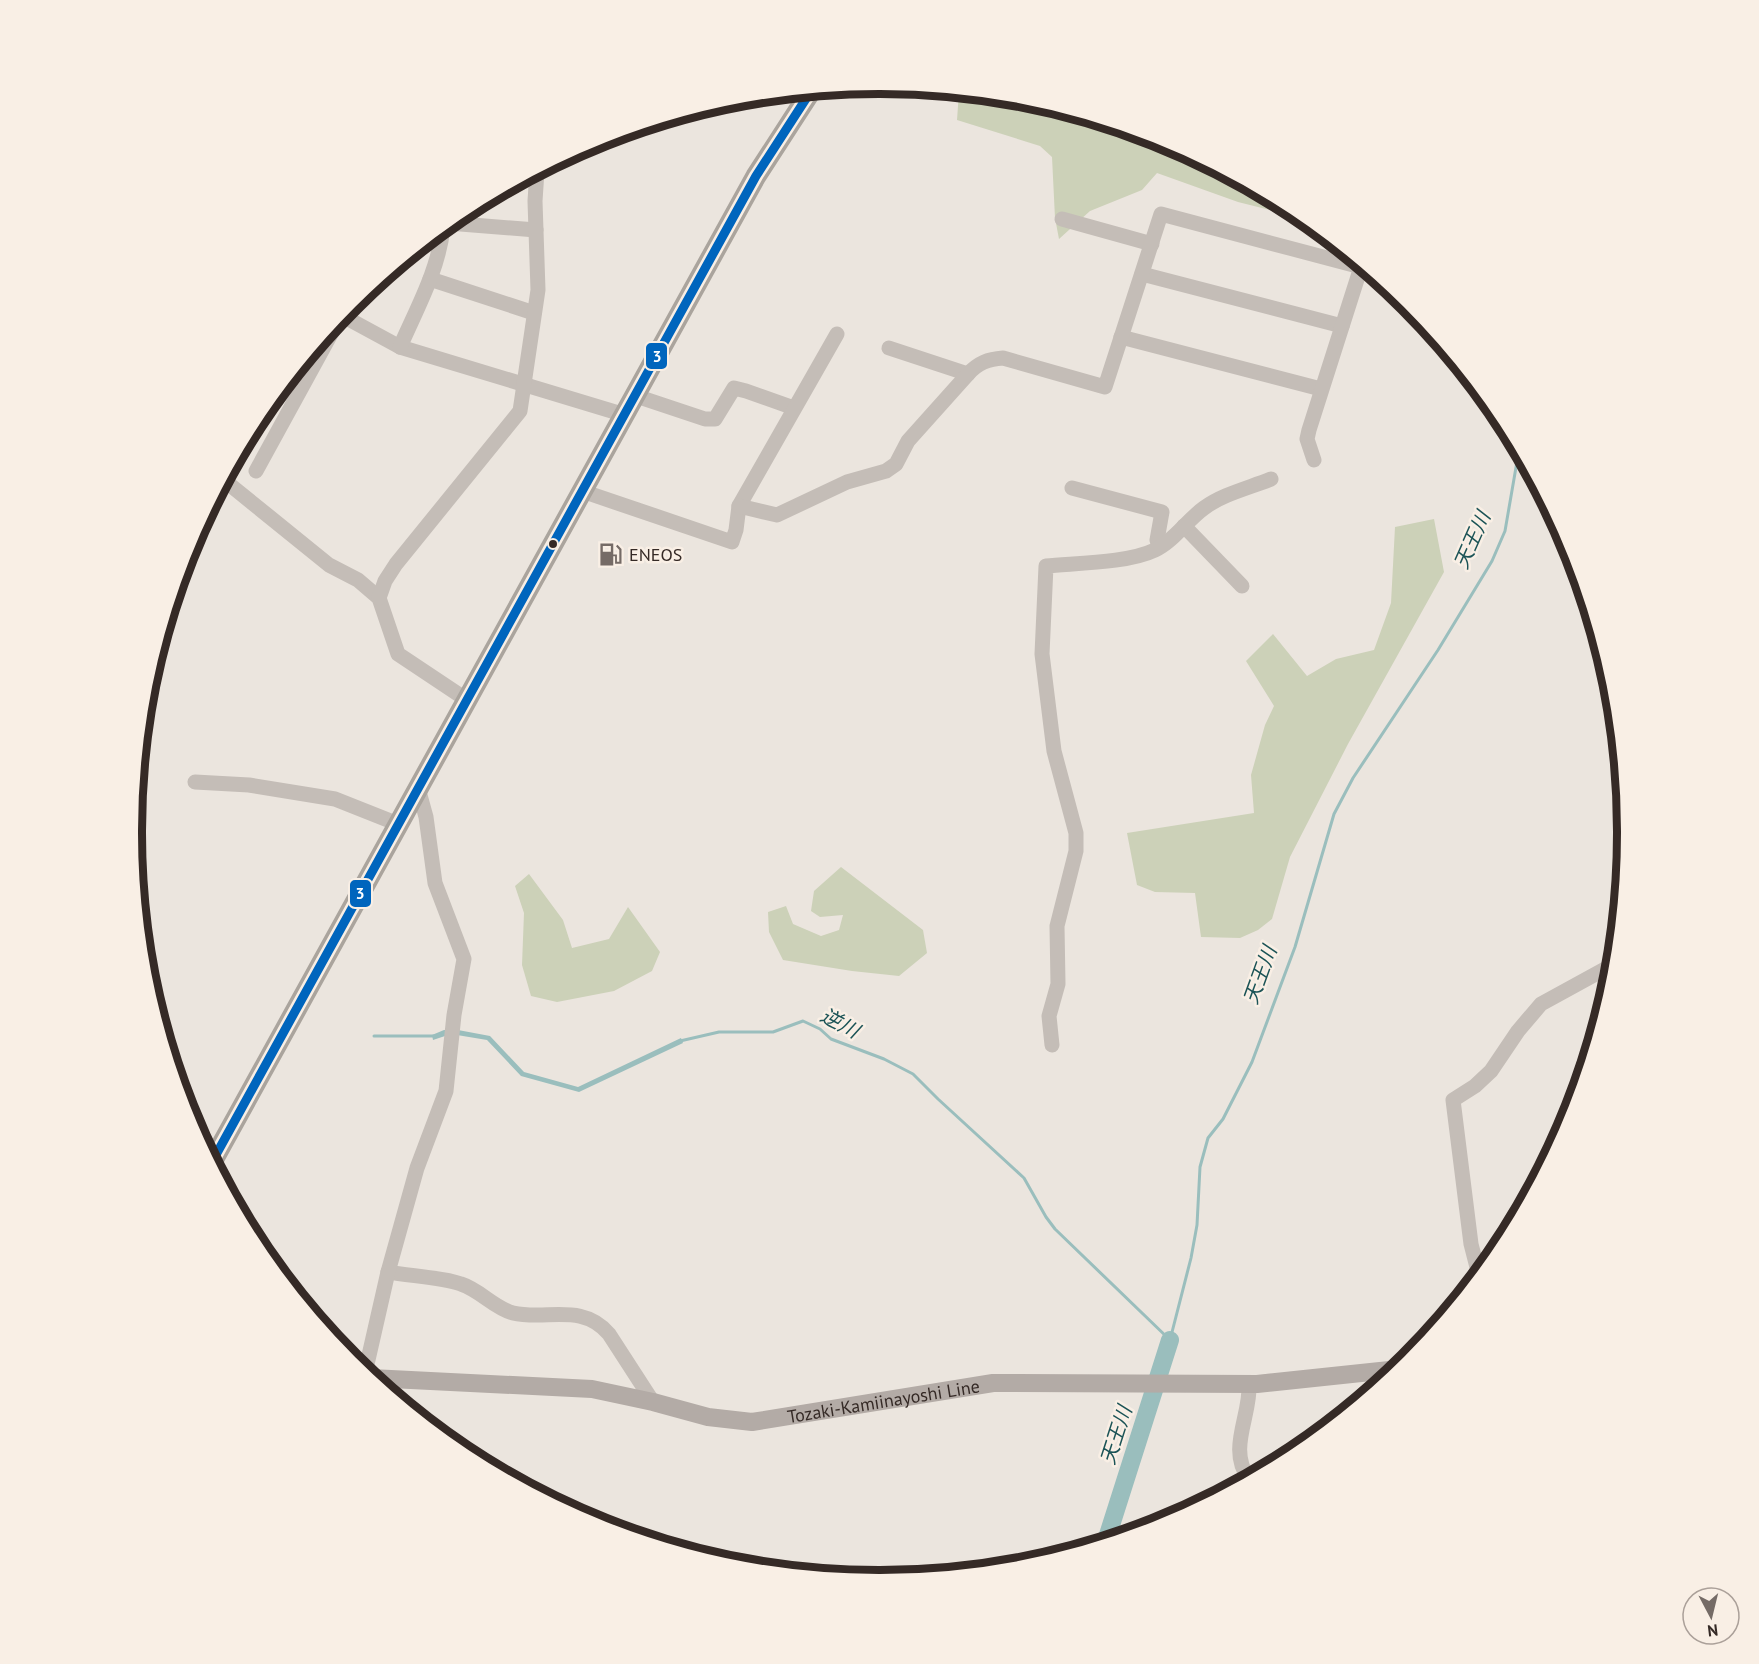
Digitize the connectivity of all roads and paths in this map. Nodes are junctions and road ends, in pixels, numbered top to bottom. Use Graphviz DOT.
graph roads {
  1 [pos="807,98"];
  2 [pos="537,179"];
  3 [pos="1062,219"];
  4 [pos="462,225"];
  5 [pos="536,230"];
  6 [pos="442,239"];
  7 [pos="1152,244"];
  8 [pos="1348,264"];
  9 [pos="1359,272"];
  10 [pos="1142,274"];
  11 [pos="430,279"];
  12 [pos="534,313"];
  13 [pos="351,319"];
  14 [pos="1342,326"];
  15 [pos="837,334"];
  16 [pos="1121,337"];
  17 [pos="400,347"];
  18 [pos="323,348"];
  19 [pos="889,348"];
  20 [pos="968,374"];
  21 [pos="524,386"];
  22 [pos="1321,389"];
  23 [pos="636,396"];
  24 [pos="795,408"];
  25 [pos="625,415"];
  26 [pos="1314,460"];
  27 [pos="256,471"];
  28 [pos="1271,478"];
  29 [pos="230,484"];
  30 [pos="1072,488"];
  31 [pos="582,492"];
  32 [pos="739,506"];
  33 [pos="1184,526"];
  34 [pos="1159,547"];
  35 [pos="1242,586"];
  36 [pos="379,598"];
  37 [pos="467,700"];
  38 [pos="195,782"];
  39 [pos="418,788"];
  40 [pos="398,824"];
  41 [pos="1604,969"];
  42 [pos="1052,1045"];
  43 [pos="216,1154"];
  44 [pos="1476,1265"];
  45 [pos="388,1272"];
  46 [pos="368,1362"];
  47 [pos="1382,1371"];
  48 [pos="385,1379"];
  49 [pos="1249,1384"];
  50 [pos="653,1402"];
  51 [pos="1246,1472"];
  1 -- 23 [label="highway"];
  2 -- 5 [label="street"];
  3 -- 7 [label="street"];
  4 -- 5 [label="street"];
  5 -- 12 [label="street"];
  6 -- 11 [label="street"];
  7 -- 8 [label="street"];
  7 -- 10 [label="street"];
  9 -- 14 [label="street"];
  10 -- 14 [label="street"];
  10 -- 16 [label="street"];
  11 -- 12 [label="street"];
  11 -- 17 [label="street"];
  12 -- 21 [label="street"];
  13 -- 17 [label="street"];
  14 -- 22 [label="street"];
  15 -- 24 [label="street"];
  16 -- 20 [label="street"];
  16 -- 22 [label="street"];
  17 -- 21 [label="street"];
  18 -- 27 [label="street"];
  19 -- 20 [label="street"];
  20 -- 32 [label="street"];
  21 -- 25 [label="street"];
  21 -- 36 [label="street"];
  22 -- 26 [label="street"];
  23 -- 24 [label="street"];
  23 -- 25 [label="highway"];
  24 -- 32 [label="street"];
  25 -- 31 [label="highway"];
  28 -- 33 [label="street"];
  29 -- 36 [label="street"];
  30 -- 34 [label="street"];
  31 -- 32 [label="street"];
  31 -- 37 [label="highway"];
  33 -- 34 [label="street"];
  33 -- 35 [label="street"];
  34 -- 42 [label="street"];
  36 -- 37 [label="street"];
  37 -- 39 [label="highway"];
  38 -- 40 [label="street"];
  39 -- 40 [label="highway"];
  39 -- 45 [label="street"];
  40 -- 43 [label="highway"];
  41 -- 44 [label="street"];
  45 -- 46 [label="street"];
  45 -- 50 [label="street"];
  47 -- 49 [label="main road, Tozaki-Kamiinayoshi Line"];
  48 -- 50 [label="main road, Tozaki-Kamiinayoshi Line"];
  49 -- 50 [label="main road, Tozaki-Kamiinayoshi Line"];
  49 -- 51 [label="street"];
}
